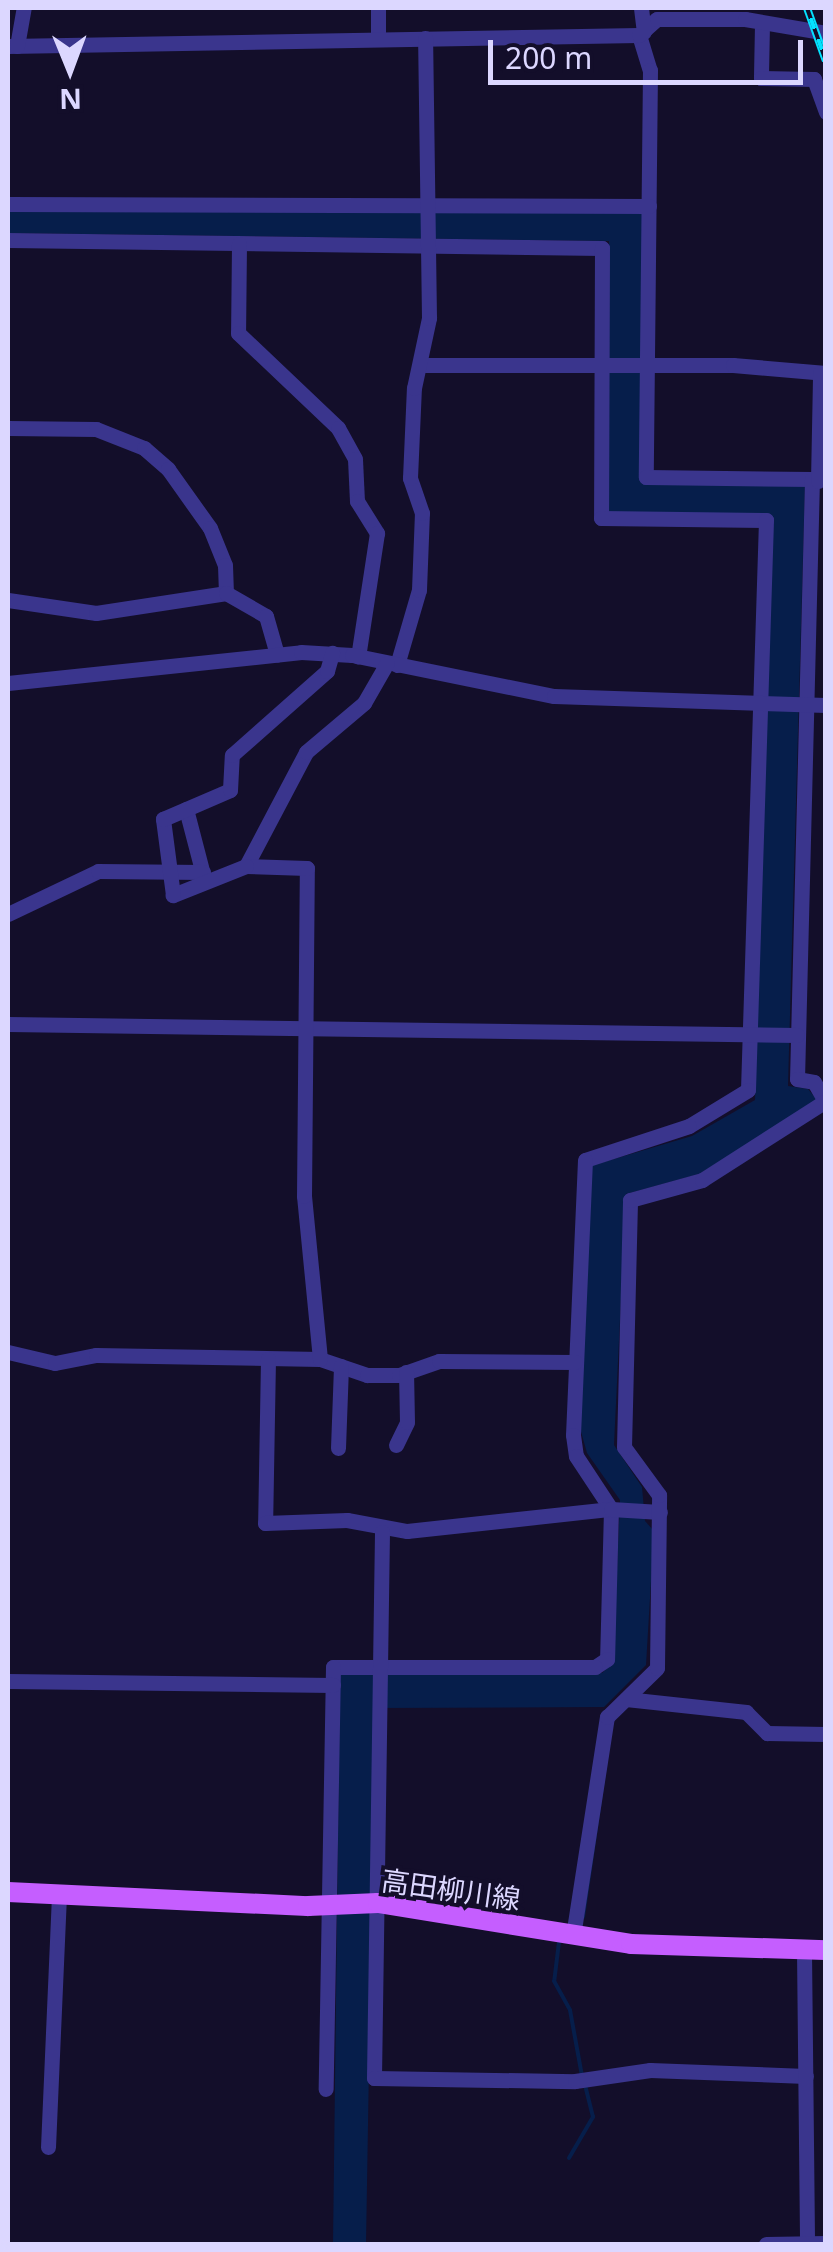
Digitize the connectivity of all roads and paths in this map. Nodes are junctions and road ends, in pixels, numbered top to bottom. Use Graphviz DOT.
graph roads {
  1 [pos="24,8"];
  2 [pos="378,8"];
  3 [pos="641,8"];
  4 [pos="762,24"];
  5 [pos="641,34"];
  6 [pos="826,34"];
  7 [pos="378,38"];
  8 [pos="425,38"];
  9 [pos="12,46"];
  10 [pos="826,112"];
  11 [pos="431,202"];
  12 [pos="8,204"];
  13 [pos="649,206"];
  14 [pos="8,240"];
  15 [pos="239,244"];
  16 [pos="432,247"];
  17 [pos="605,364"];
  18 [pos="647,364"];
  19 [pos="420,365"];
  20 [pos="823,373"];
  21 [pos="8,428"];
  22 [pos="818,482"];
  23 [pos="818,511"];
  24 [pos="226,593"];
  25 [pos="8,600"];
  26 [pos="277,654"];
  27 [pos="332,654"];
  28 [pos="358,657"];
  29 [pos="392,664"];
  30 [pos="8,683"];
  31 [pos="761,703"];
  32 [pos="804,704"];
  33 [pos="826,705"];
  34 [pos="186,809"];
  35 [pos="246,866"];
  36 [pos="170,874"];
  37 [pos="204,878"];
  38 [pos="8,914"];
  39 [pos="8,1024"];
  40 [pos="305,1027"];
  41 [pos="750,1034"];
  42 [pos="796,1035"];
  43 [pos="825,1102"];
  44 [pos="8,1352"];
  45 [pos="268,1358"];
  46 [pos="320,1360"];
  47 [pos="575,1362"];
  48 [pos="341,1366"];
  49 [pos="406,1372"];
  50 [pos="396,1445"];
  51 [pos="338,1448"];
  52 [pos="610,1509"];
  53 [pos="660,1512"];
  54 [pos="382,1532"];
  55 [pos="380,1663"];
  56 [pos="8,1681"];
  57 [pos="332,1686"];
  58 [pos="626,1699"];
  59 [pos="826,1734"];
  60 [pos="8,1892"];
  61 [pos="60,1896"];
  62 [pos="374,1903"];
  63 [pos="332,1905"];
  64 [pos="574,1936"];
  65 [pos="826,1950"];
  66 [pos="804,1951"];
  67 [pos="806,2076"];
  68 [pos="326,2089"];
  69 [pos="48,2147"];
  70 [pos="826,2243"];
  71 [pos="766,2244"];
  72 [pos="808,2244"];
  1 -- 9 [label="street"];
  2 -- 7 [label="street"];
  3 -- 5 [label="street"];
  4 -- 5 [label="street"];
  4 -- 6 [label="street"];
  4 -- 10 [label="street"];
  5 -- 8 [label="street"];
  5 -- 13 [label="street"];
  7 -- 8 [label="street"];
  7 -- 9 [label="street"];
  8 -- 11 [label="street"];
  11 -- 12 [label="street"];
  11 -- 13 [label="street"];
  11 -- 16 [label="street"];
  13 -- 18 [label="street"];
  14 -- 15 [label="street"];
  15 -- 16 [label="street"];
  15 -- 28 [label="street"];
  16 -- 17 [label="street"];
  16 -- 19 [label="street"];
  17 -- 18 [label="street"];
  17 -- 19 [label="street"];
  17 -- 31 [label="street"];
  18 -- 20 [label="street"];
  18 -- 22 [label="street"];
  19 -- 29 [label="street"];
  20 -- 22 [label="street"];
  21 -- 24 [label="street"];
  22 -- 23 [label="street"];
  23 -- 32 [label="street"];
  24 -- 25 [label="street"];
  24 -- 26 [label="street"];
  26 -- 27 [label="street"];
  26 -- 30 [label="street"];
  27 -- 28 [label="street"];
  27 -- 34 [label="street"];
  28 -- 29 [label="street"];
  29 -- 31 [label="street"];
  29 -- 35 [label="street"];
  31 -- 32 [label="street"];
  31 -- 41 [label="street"];
  32 -- 33 [label="street"];
  32 -- 42 [label="street"];
  34 -- 36 [label="street"];
  34 -- 37 [label="street"];
  35 -- 37 [label="street"];
  35 -- 40 [label="street"];
  36 -- 37 [label="street"];
  36 -- 38 [label="street"];
  39 -- 40 [label="street"];
  40 -- 41 [label="street"];
  40 -- 46 [label="street"];
  41 -- 42 [label="street"];
  41 -- 47 [label="street"];
  42 -- 43 [label="street"];
  43 -- 53 [label="street"];
  44 -- 45 [label="street"];
  45 -- 46 [label="street"];
  45 -- 54 [label="street"];
  46 -- 48 [label="street"];
  47 -- 49 [label="street"];
  47 -- 52 [label="street"];
  48 -- 49 [label="street"];
  48 -- 51 [label="street"];
  49 -- 50 [label="street"];
  52 -- 53 [label="street"];
  52 -- 54 [label="street"];
  52 -- 55 [label="street"];
  53 -- 58 [label="street"];
  54 -- 55 [label="street"];
  55 -- 57 [label="street"];
  55 -- 62 [label="street"];
  56 -- 57 [label="street"];
  57 -- 63 [label="street"];
  58 -- 59 [label="street"];
  58 -- 64 [label="street"];
  60 -- 61 [label="main road, 高田柳川線"];
  61 -- 63 [label="main road, 高田柳川線"];
  61 -- 69 [label="street"];
  62 -- 63 [label="main road, 高田柳川線"];
  62 -- 64 [label="main road, 高田柳川線"];
  62 -- 67 [label="street"];
  63 -- 68 [label="street"];
  64 -- 66 [label="main road, 高田柳川線"];
  65 -- 66 [label="main road, 高田柳川線"];
  66 -- 67 [label="street"];
  67 -- 72 [label="street"];
  70 -- 72 [label="street"];
  71 -- 72 [label="street"];
}
